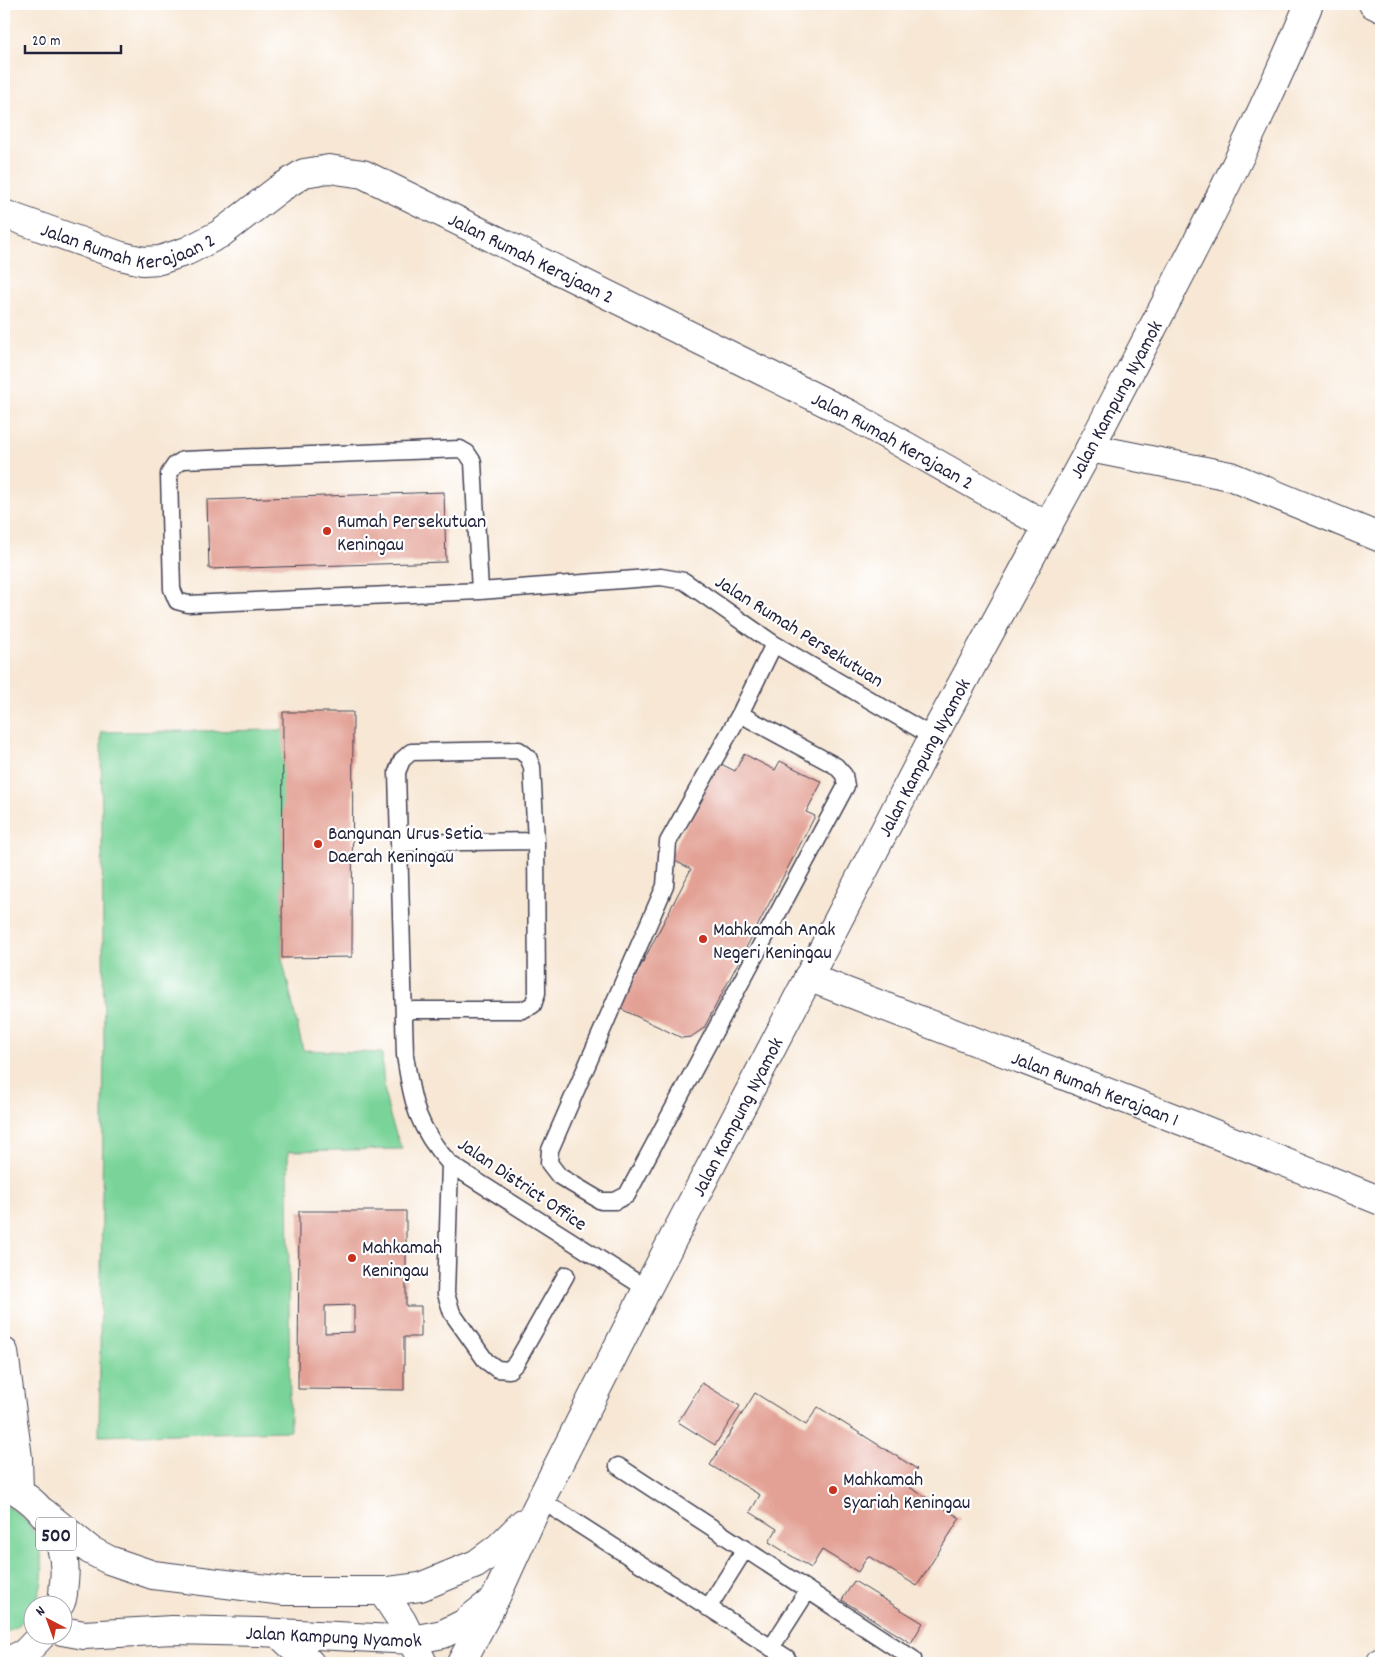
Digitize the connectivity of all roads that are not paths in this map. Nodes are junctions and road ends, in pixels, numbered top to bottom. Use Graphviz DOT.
graph roads {
  1 [pos="1309,4"];
  2 [pos="1373,4"];
  3 [pos="1381,8"];
  4 [pos="4,214"];
  5 [pos="1090,448"];
  6 [pos="1048,526"];
  7 [pos="1381,538"];
  8 [pos="480,591"];
  9 [pos="774,644"];
  10 [pos="740,714"];
  11 [pos="933,737"];
  12 [pos="536,841"];
  13 [pos="400,843"];
  14 [pos="808,978"];
  15 [pos="404,1010"];
  16 [pos="450,1164"];
  17 [pos="1381,1201"];
  18 [pos="566,1274"];
  19 [pos="647,1289"];
  20 [pos="4,1352"];
  21 [pos="618,1466"];
  22 [pos="12,1488"];
  23 [pos="538,1504"];
  24 [pos="43,1512"];
  25 [pos="745,1549"];
  26 [pos="808,1590"];
  27 [pos="382,1591"];
  28 [pos="62,1594"];
  29 [pos="495,1598"];
  30 [pos="708,1608"];
  31 [pos="72,1632"];
  32 [pos="278,1633"];
  33 [pos="771,1648"];
  34 [pos="418,1652"];
  35 [pos="787,1658"];
  36 [pos="913,1659"];
  37 [pos="310,1663"];
  38 [pos="461,1663"];
  1 -- 5 [label="street, Jalan Kampung Nyamok"];
  2 -- 3 [label="street"];
  4 -- 6 [label="street, Jalan Rumah Kerajaan 2"];
  5 -- 6 [label="street, Jalan Kampung Nyamok"];
  5 -- 7 [label="street"];
  6 -- 11 [label="street, Jalan Kampung Nyamok"];
  8 -- 8 [label="lane, Jalan Rumah Persekutuan"];
  8 -- 9 [label="lane, Jalan Rumah Persekutuan"];
  9 -- 10 [label="lane"];
  9 -- 11 [label="lane, Jalan Rumah Persekutuan"];
  10 -- 10 [label="lane"];
  11 -- 14 [label="street, Jalan Kampung Nyamok"];
  12 -- 13 [label="lane"];
  12 -- 13 [label="lane, Jalan District Office"];
  12 -- 15 [label="lane"];
  13 -- 15 [label="lane, Jalan District Office"];
  14 -- 17 [label="street, Jalan Rumah Kerajaan 1"];
  14 -- 19 [label="street, Jalan Kampung Nyamok"];
  15 -- 16 [label="lane, Jalan District Office"];
  16 -- 18 [label="lane"];
  16 -- 19 [label="lane, Jalan District Office"];
  19 -- 23 [label="street, Jalan Kampung Nyamok"];
  20 -- 22 [label="street, 500"];
  21 -- 25 [label="lane"];
  22 -- 24 [label="street, 500"];
  23 -- 27 [label="street, Jalan Kampung Nyamok"];
  23 -- 29 [label="street, Jalan Kampung Nyamok"];
  23 -- 30 [label="lane"];
  24 -- 27 [label="street, Jalan Kampung Nyamok"];
  24 -- 28 [label="street, 500"];
  25 -- 26 [label="lane"];
  25 -- 30 [label="lane"];
  26 -- 33 [label="lane"];
  26 -- 36 [label="lane"];
  27 -- 34 [label="street"];
  29 -- 34 [label="street, Jalan Kampung Nyamok"];
  29 -- 38 [label="street"];
  30 -- 33 [label="lane"];
  31 -- 32 [label="street, Jalan Kampung Nyamok"];
  32 -- 34 [label="street, Jalan Kampung Nyamok"];
  32 -- 37 [label="street"];
  33 -- 35 [label="lane"];
}
